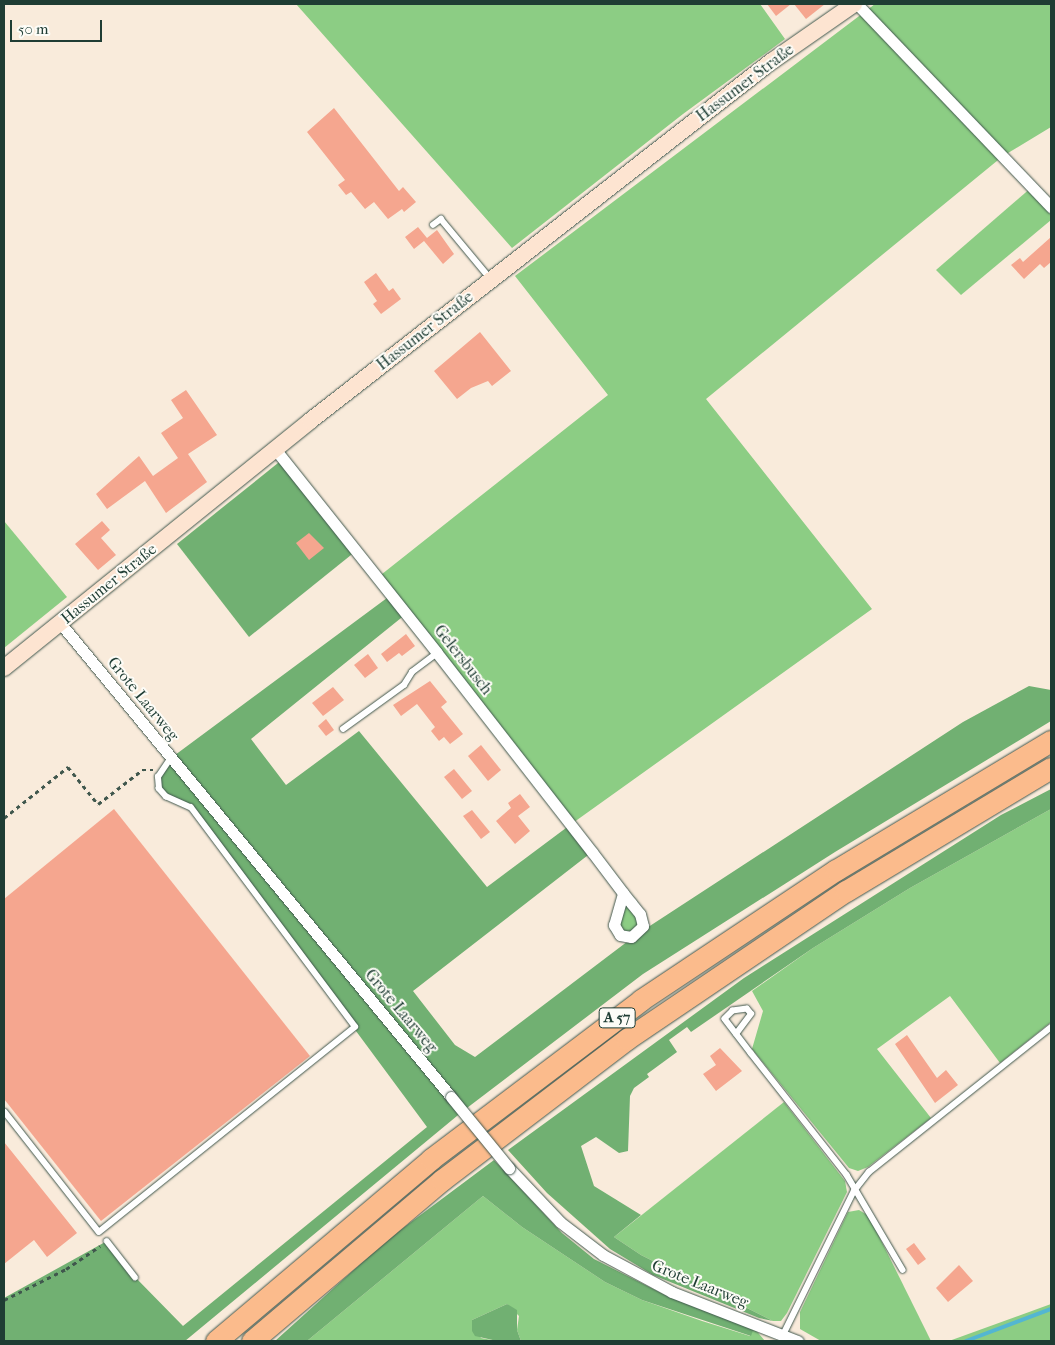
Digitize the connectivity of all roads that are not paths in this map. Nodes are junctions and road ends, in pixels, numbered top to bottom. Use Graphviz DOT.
graph roads {
  1 [pos="855,4"];
  2 [pos="1051,207"];
  3 [pos="433,225"];
  4 [pos="491,280"];
  5 [pos="275,449"];
  6 [pos="61,624"];
  7 [pos="437,653"];
  8 [pos="4,668"];
  9 [pos="343,729"];
  10 [pos="1051,741"];
  11 [pos="171,758"];
  12 [pos="1051,768"];
  13 [pos="623,893"];
  14 [pos="1051,1027"];
  15 [pos="736,1034"];
  16 [pos="5,1112"];
  17 [pos="854,1191"];
  18 [pos="107,1241"];
  19 [pos="903,1270"];
  20 [pos="135,1277"];
  21 [pos="783,1334"];
  22 [pos="216,1341"];
  23 [pos="252,1341"];
  24 [pos="798,1341"];
  1 -- 2 [label="street, Hassumer Straße"];
  1 -- 4 [label="street, Hassumer Straße"];
  3 -- 4 [label="lane"];
  4 -- 5 [label="street, Hassumer Straße"];
  5 -- 6 [label="street, Hassumer Straße"];
  5 -- 7 [label="street, Gelersbusch"];
  6 -- 8 [label="street, Hassumer Straße"];
  6 -- 11 [label="street, Grote Laarweg"];
  7 -- 9 [label="lane"];
  7 -- 13 [label="street, Gelersbusch"];
  10 -- 22 [label="highway, A 57"];
  11 -- 16 [label="lane"];
  11 -- 21 [label="street, Grote Laarweg, bridge"];
  12 -- 23 [label="highway, A 57"];
  14 -- 17 [label="lane"];
  15 -- 15 [label="lane"];
  15 -- 17 [label="lane"];
  17 -- 19 [label="lane"];
  17 -- 21 [label="lane"];
  18 -- 20 [label="lane"];
  21 -- 24 [label="street, Grote Laarweg"];
}
